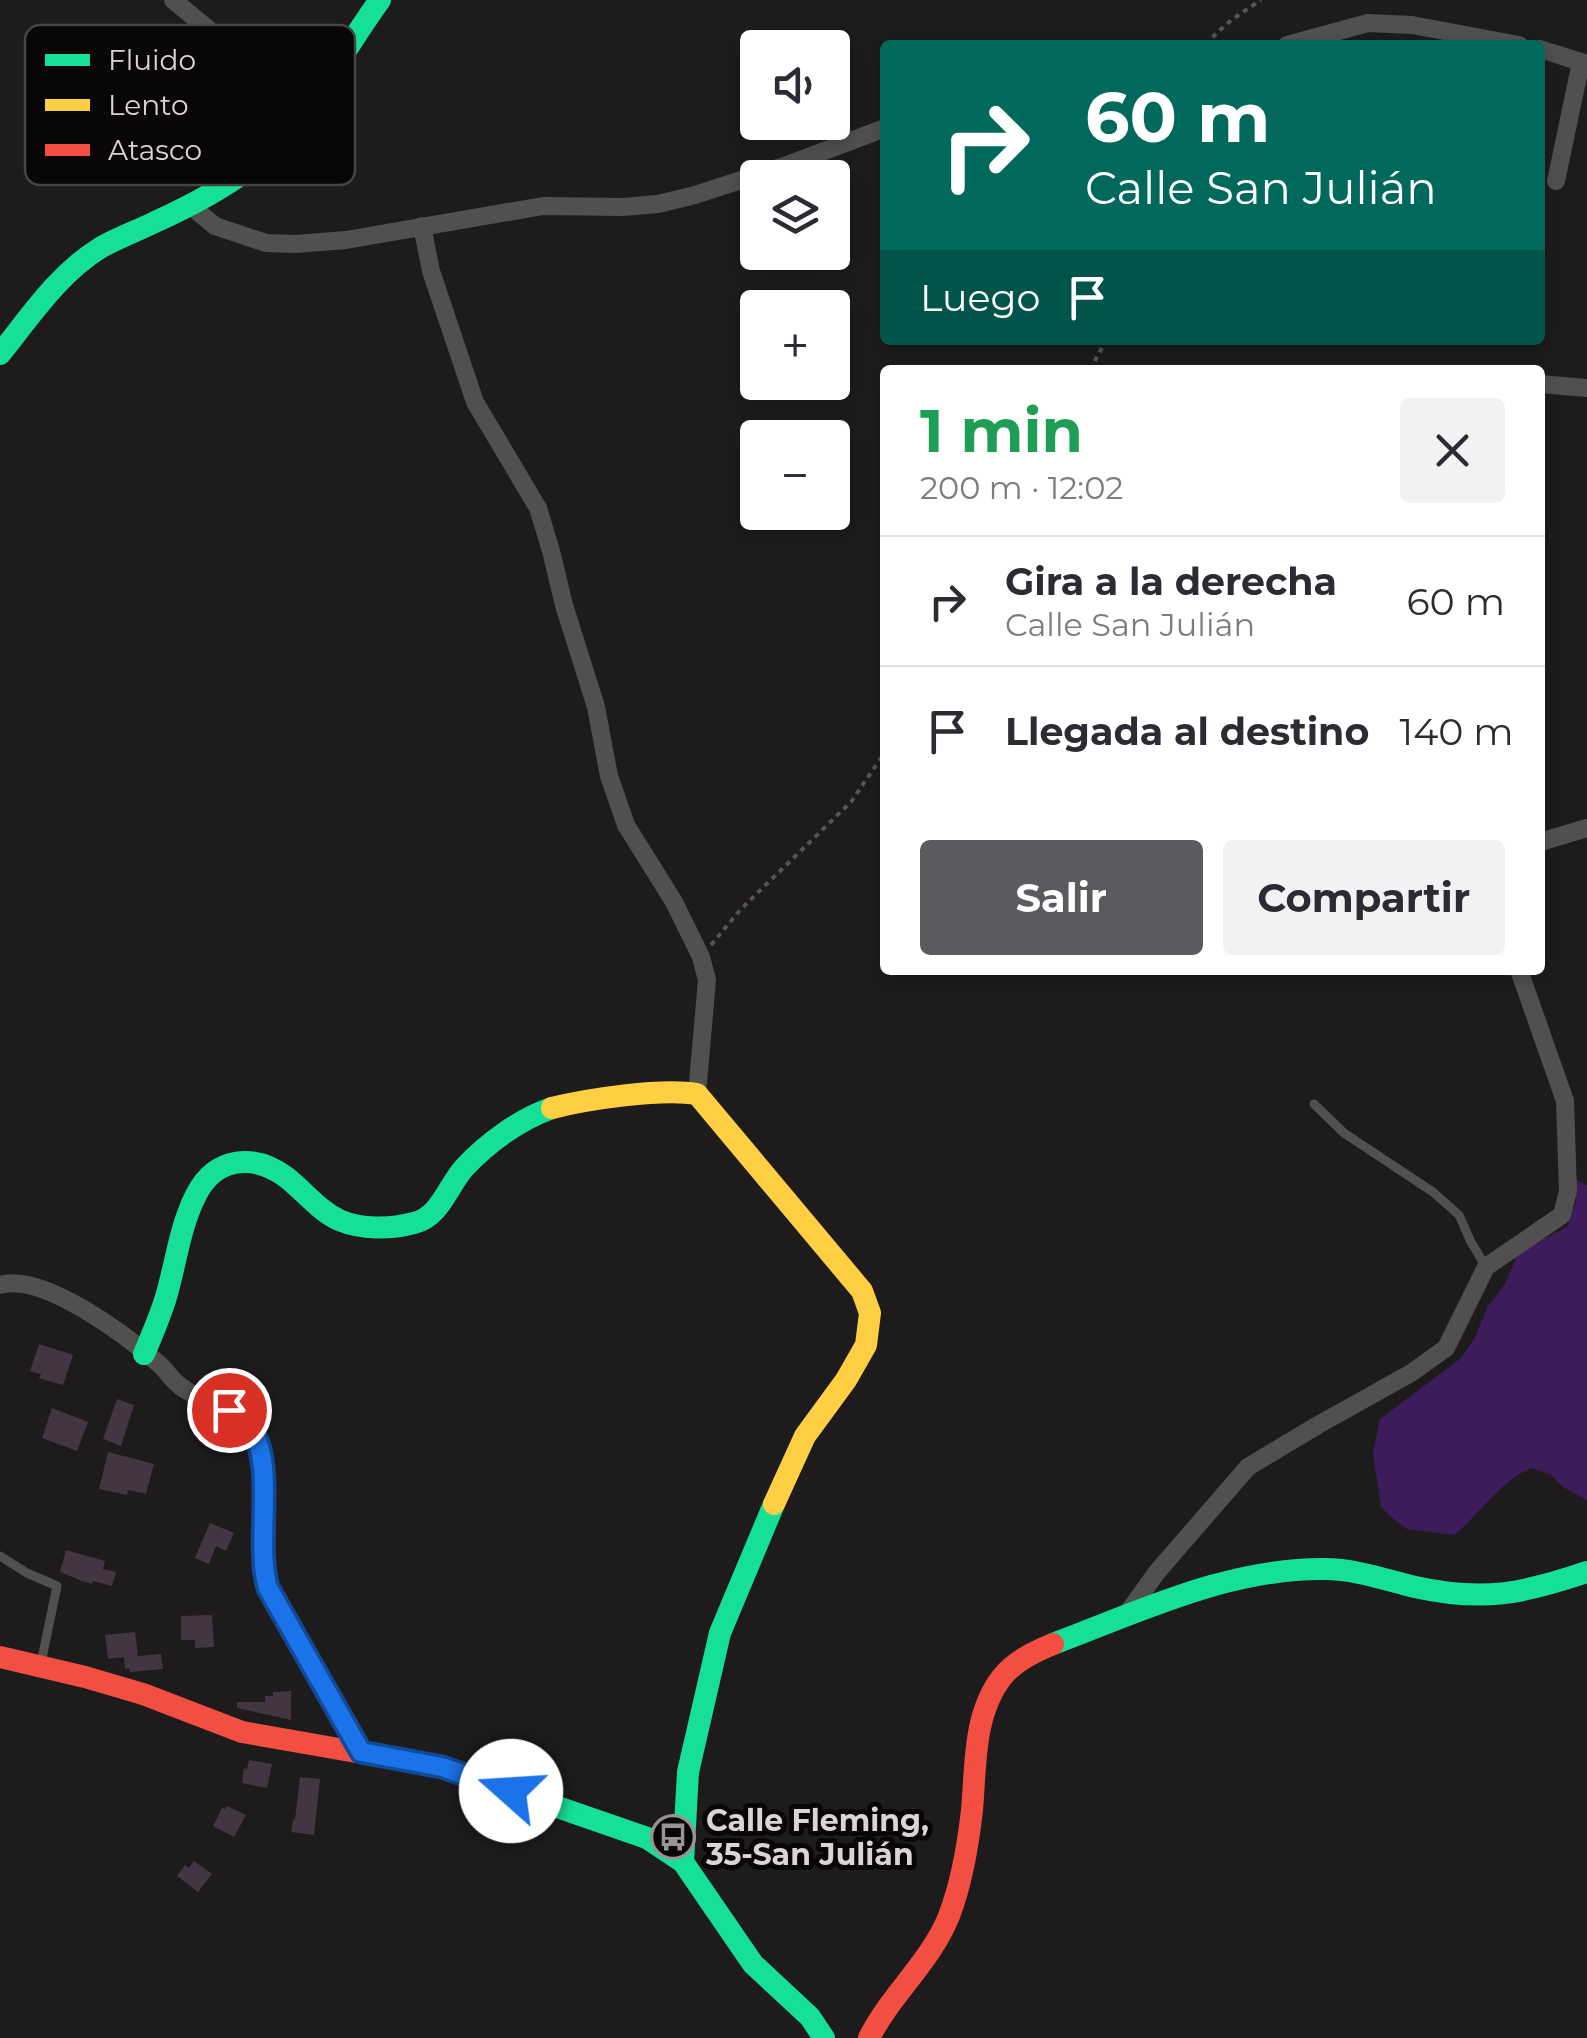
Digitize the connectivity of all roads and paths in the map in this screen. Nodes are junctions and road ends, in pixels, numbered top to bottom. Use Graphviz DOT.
graph roads {
  1 [pos="173,0"];
  2 [pos="380,0"];
  3 [pos="1260,0"];
  4 [pos="203,25"];
  5 [pos="355,37"];
  6 [pos="1210,40"];
  7 [pos="1305,40"];
  8 [pos="1492,40"];
  9 [pos="1545,51"];
  10 [pos="1584,63"];
  11 [pos="880,130"];
  12 [pos="1556,181"];
  13 [pos="227,185"];
  14 [pos="191,206"];
  15 [pos="422,226"];
  16 [pos="0,354"];
  17 [pos="1545,384"];
  18 [pos="1587,388"];
  19 [pos="880,759"];
  20 [pos="1587,828"];
  21 [pos="1545,841"];
  22 [pos="701,957"];
  23 [pos="1521,975"];
  24 [pos="697,1094"];
  25 [pos="1314,1104"];
  26 [pos="1486,1266"];
  27 [pos="0,1285"];
  28 [pos="144,1354"];
  29 [pos="0,1556"];
  30 [pos="1587,1572"];
  31 [pos="1126,1616"];
  32 [pos="0,1656"];
  33 [pos="40,1666"];
  34 [pos="361,1752"];
  35 [pos="683,1862"];
  36 [pos="824,2038"];
  37 [pos="868,2038"];
  1 -- 4 [label="street"];
  2 -- 5 [label="street"];
  3 -- 6 [label="path"];
  7 -- 8 [label="street"];
  9 -- 10 [label="street"];
  10 -- 12 [label="street"];
  11 -- 15 [label="street"];
  13 -- 14 [label="street"];
  14 -- 15 [label="street"];
  14 -- 16 [label="street"];
  15 -- 22 [label="street"];
  17 -- 18 [label="street"];
  19 -- 22 [label="path"];
  20 -- 21 [label="street"];
  22 -- 24 [label="street"];
  23 -- 26 [label="street"];
  24 -- 28 [label="street"];
  24 -- 35 [label="street"];
  25 -- 26 [label="lane"];
  26 -- 31 [label="street"];
  27 -- 28 [label="street"];
  28 -- 34 [label="street"];
  29 -- 33 [label="lane"];
  30 -- 31 [label="street"];
  31 -- 37 [label="street"];
  32 -- 33 [label="street"];
  33 -- 34 [label="street"];
  34 -- 35 [label="street"];
  35 -- 36 [label="street"];
}
